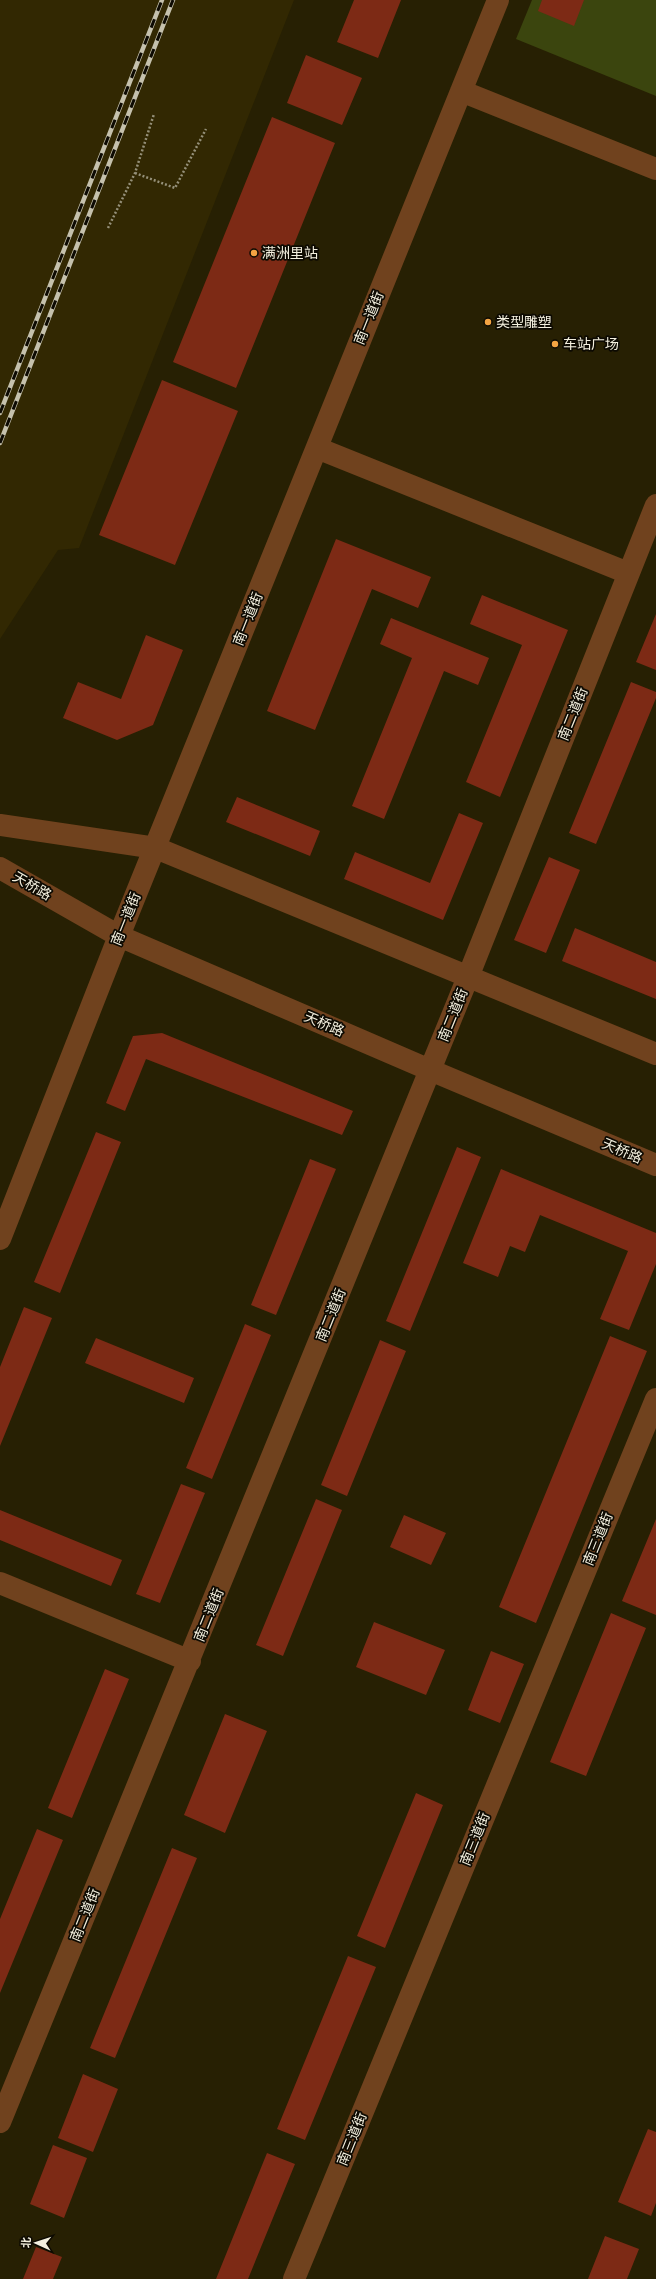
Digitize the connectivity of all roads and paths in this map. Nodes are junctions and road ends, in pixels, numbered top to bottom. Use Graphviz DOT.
graph roads {
  1 [pos="498,0"];
  2 [pos="461,91"];
  3 [pos="154,114"];
  4 [pos="206,129"];
  5 [pos="656,169"];
  6 [pos="135,173"];
  7 [pos="108,228"];
  8 [pos="317,448"];
  9 [pos="656,506"];
  10 [pos="628,573"];
  11 [pos="0,825"];
  12 [pos="156,848"];
  13 [pos="0,868"];
  14 [pos="119,936"];
  15 [pos="468,977"];
  16 [pos="656,1054"];
  17 [pos="430,1070"];
  18 [pos="656,1165"];
  19 [pos="0,1238"];
  20 [pos="656,1399"];
  21 [pos="0,1583"];
  22 [pos="190,1661"];
  23 [pos="0,2122"];
  24 [pos="294,2279"];
  1 -- 2 [label="street, 南一道街"];
  2 -- 5 [label="street"];
  2 -- 8 [label="street, 南一道街"];
  3 -- 6 [label="path"];
  4 -- 6 [label="path"];
  6 -- 7 [label="path"];
  8 -- 10 [label="street"];
  8 -- 12 [label="street, 南一道街"];
  9 -- 10 [label="street, 南二道街"];
  10 -- 15 [label="street, 南二道街"];
  11 -- 12 [label="street"];
  12 -- 14 [label="street, 南一道街"];
  12 -- 15 [label="street"];
  13 -- 14 [label="street, 天桥路"];
  14 -- 17 [label="street, 天桥路"];
  14 -- 19 [label="street, 南一道街"];
  15 -- 16 [label="street"];
  15 -- 17 [label="street, 南二道街"];
  17 -- 18 [label="street, 天桥路"];
  17 -- 22 [label="street, 南二道街"];
  20 -- 24 [label="street, 南三道街"];
  21 -- 22 [label="street"];
  22 -- 23 [label="street, 南二道街"];
}
